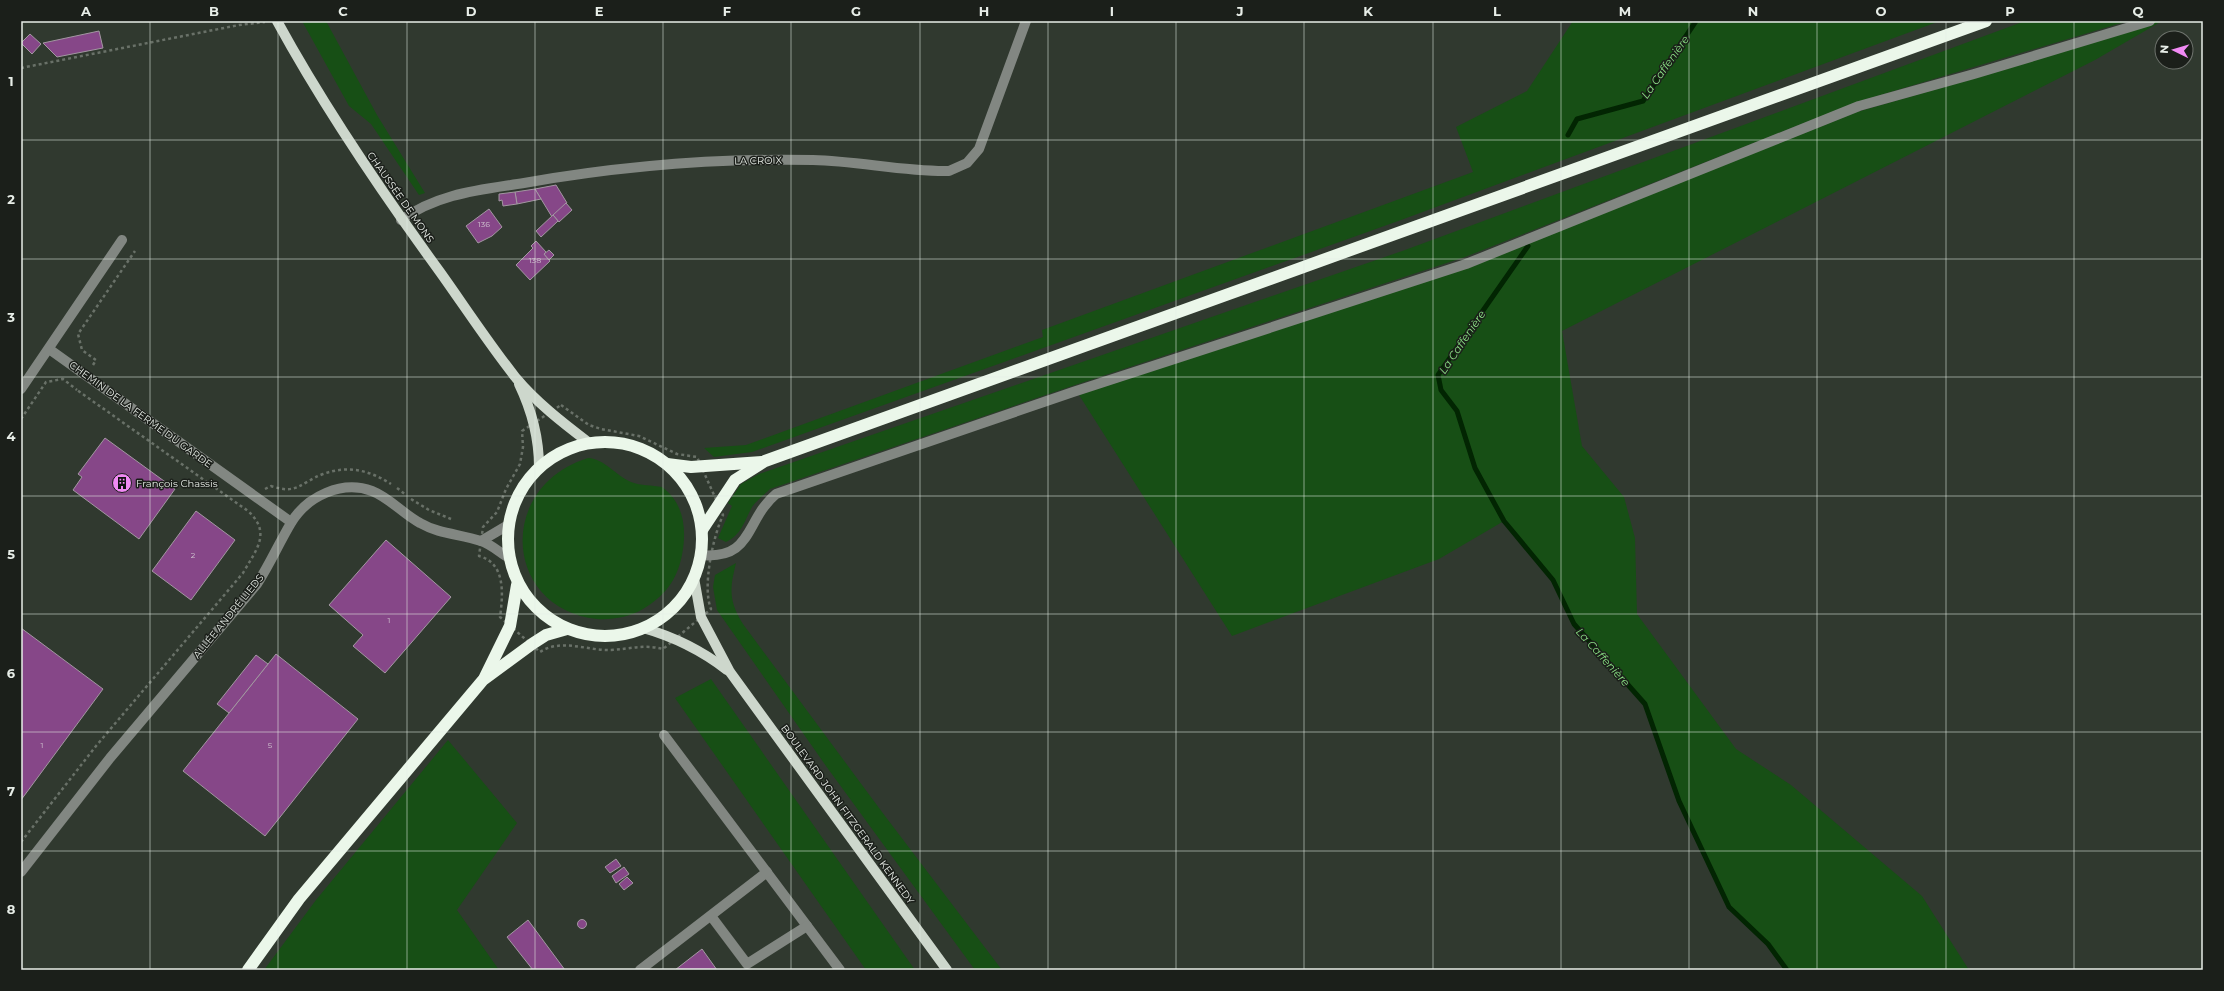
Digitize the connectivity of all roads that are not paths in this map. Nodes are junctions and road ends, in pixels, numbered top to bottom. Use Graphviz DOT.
graph roads {
  1 [pos="277,21"];
  2 [pos="1026,21"];
  3 [pos="1986,21"];
  4 [pos="2150,21"];
  5 [pos="401,220"];
  6 [pos="122,240"];
  7 [pos="49,349"];
  8 [pos="517,378"];
  9 [pos="21,389"];
  10 [pos="588,442"];
  11 [pos="765,461"];
  12 [pos="667,464"];
  13 [pos="539,467"];
  14 [pos="291,522"];
  15 [pos="508,525"];
  16 [pos="702,530"];
  17 [pos="481,541"];
  18 [pos="700,555"];
  19 [pos="509,558"];
  20 [pos="694,578"];
  21 [pos="517,585"];
  22 [pos="567,628"];
  23 [pos="643,628"];
  24 [pos="730,672"];
  25 [pos="483,680"];
  26 [pos="664,735"];
  27 [pos="21,872"];
  28 [pos="768,872"];
  29 [pos="711,916"];
  30 [pos="807,926"];
  31 [pos="248,970"];
  32 [pos="640,970"];
  33 [pos="840,970"];
  34 [pos="947,970"];
  1 -- 5 [label="main road, CHAUSSÉE DE MONS"];
  2 -- 5 [label="street, LA CROIX"];
  3 -- 11 [label="highway"];
  4 -- 18 [label="street"];
  5 -- 8 [label="main road, CHAUSSÉE DE MONS"];
  6 -- 7 [label="street"];
  7 -- 9 [label="street"];
  7 -- 14 [label="street, CHEMIN DE LA FERME DU GARDE"];
  8 -- 10 [label="main road, CHAUSSÉE DE MONS"];
  8 -- 13 [label="main road, CHAUSSÉE DE MONS"];
  10 -- 12 [label="highway"];
  10 -- 13 [label="highway"];
  11 -- 12 [label="highway"];
  11 -- 16 [label="highway"];
  12 -- 16 [label="highway"];
  13 -- 15 [label="highway"];
  14 -- 17 [label="street, ALLÉE ANDRÉ LIEDS"];
  14 -- 27 [label="street, ALLÉE ANDRÉ LIEDS"];
  15 -- 17 [label="street"];
  15 -- 19 [label="highway"];
  16 -- 18 [label="highway"];
  17 -- 19 [label="street, ALLÉE ANDRÉ LIEDS"];
  18 -- 20 [label="highway"];
  19 -- 21 [label="highway"];
  20 -- 23 [label="highway"];
  20 -- 24 [label="main road, BOULEVARD JOHN FITZGERALD KENNEDY"];
  21 -- 22 [label="highway"];
  21 -- 25 [label="highway"];
  22 -- 23 [label="highway"];
  22 -- 25 [label="highway"];
  23 -- 24 [label="main road, BOULEVARD JOHN FITZGERALD KENNEDY"];
  24 -- 34 [label="main road, BOULEVARD JOHN FITZGERALD KENNEDY"];
  25 -- 31 [label="highway"];
  26 -- 28 [label="street"];
  28 -- 29 [label="street"];
  28 -- 30 [label="street"];
  29 -- 30 [label="street"];
  29 -- 32 [label="street"];
  30 -- 33 [label="street"];
}
